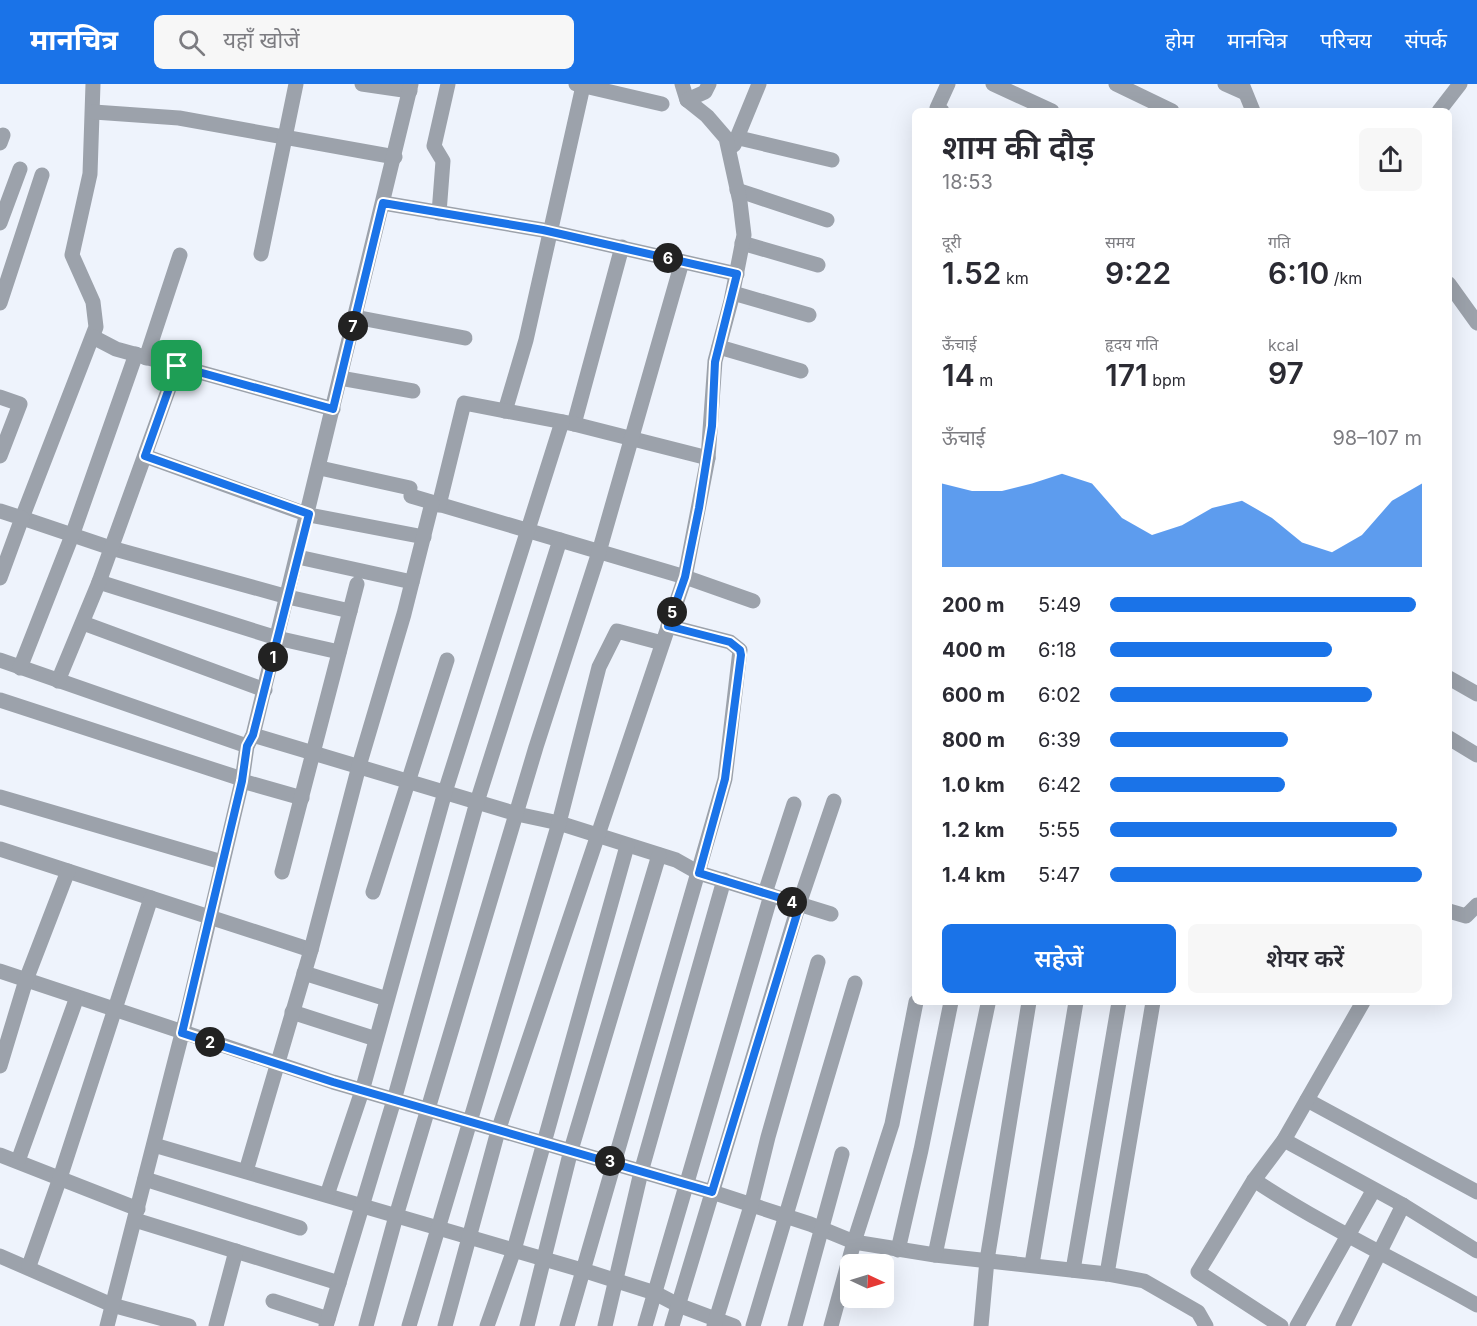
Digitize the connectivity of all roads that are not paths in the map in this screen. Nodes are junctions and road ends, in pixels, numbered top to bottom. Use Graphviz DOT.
graph roads {
  1 [pos="93,84"];
  2 [pos="296,84"];
  3 [pos="362,84"];
  4 [pos="448,84"];
  5 [pos="682,84"];
  6 [pos="709,84"];
  7 [pos="759,84"];
  8 [pos="948,84"];
  9 [pos="993,84"];
  10 [pos="1116,84"];
  11 [pos="1225,84"];
  12 [pos="1460,84"];
  13 [pos="579,85"];
  14 [pos="411,87"];
  15 [pos="1243,88"];
  16 [pos="687,100"];
  17 [pos="662,104"];
  18 [pos="937,108"];
  19 [pos="1045,108"];
  20 [pos="1166,108"];
  21 [pos="1252,108"];
  22 [pos="1441,108"];
  23 [pos="94,112"];
  24 [pos="285,138"];
  25 [pos="739,138"];
  26 [pos="729,153"];
  27 [pos="395,157"];
  28 [pos="832,160"];
  29 [pos="20,169"];
  30 [pos="42,175"];
  31 [pos="737,190"];
  32 [pos="383,203"];
  33 [pos="439,213"];
  34 [pos="827,220"];
  35 [pos="0,223"];
  36 [pos="548,231"];
  37 [pos="742,243"];
  38 [pos="622,248"];
  39 [pos="261,254"];
  40 [pos="180,255"];
  41 [pos="682,262"];
  42 [pos="818,265"];
  43 [pos="737,274"];
  44 [pos="1452,288"];
  45 [pos="733,293"];
  46 [pos="0,303"];
  47 [pos="809,315"];
  48 [pos="355,317"];
  49 [pos="1477,323"];
  50 [pos="93,337"];
  51 [pos="465,338"];
  52 [pos="719,348"];
  53 [pos="141,356"];
  54 [pos="177,366"];
  55 [pos="801,371"];
  56 [pos="340,378"];
  57 [pos="413,391"];
  58 [pos="0,397"];
  59 [pos="333,409"];
  60 [pos="505,411"];
  61 [pos="568,423"];
  62 [pos="632,438"];
  63 [pos="0,454"];
  64 [pos="145,456"];
  65 [pos="708,458"];
  66 [pos="320,468"];
  67 [pos="435,504"];
  68 [pos="0,511"];
  69 [pos="309,514"];
  70 [pos="22,518"];
  71 [pos="528,530"];
  72 [pos="73,533"];
  73 [pos="424,537"];
  74 [pos="560,540"];
  75 [pos="111,548"];
  76 [pos="599,552"];
  77 [pos="298,557"];
  78 [pos="685,577"];
  79 [pos="0,578"];
  80 [pos="99,582"];
  81 [pos="412,582"];
  82 [pos="357,584"];
  83 [pos="288,597"];
  84 [pos="753,601"];
  85 [pos="350,611"];
  86 [pos="83,623"];
  87 [pos="668,626"];
  88 [pos="278,638"];
  89 [pos="662,643"];
  90 [pos="339,652"];
  91 [pos="0,660"];
  92 [pos="447,660"];
  93 [pos="20,668"];
  94 [pos="1452,680"];
  95 [pos="58,681"];
  96 [pos="265,690"];
  97 [pos="1477,694"];
  98 [pos="0,700"];
  99 [pos="250,740"];
  100 [pos="1452,740"];
  101 [pos="1476,752"];
  102 [pos="315,753"];
  103 [pos="359,766"];
  104 [pos="242,780"];
  105 [pos="409,781"];
  106 [pos="445,792"];
  107 [pos="0,797"];
  108 [pos="302,798"];
  109 [pos="834,801"];
  110 [pos="477,802"];
  111 [pos="794,804"];
  112 [pos="518,814"];
  113 [pos="559,823"];
  114 [pos="595,837"];
  115 [pos="627,846"];
  116 [pos="0,849"];
  117 [pos="659,855"];
  118 [pos="222,862"];
  119 [pos="68,871"];
  120 [pos="282,872"];
  121 [pos="699,873"];
  122 [pos="724,880"];
  123 [pos="373,892"];
  124 [pos="768,894"];
  125 [pos="151,898"];
  126 [pos="800,904"];
  127 [pos="1477,905"];
  128 [pos="1452,912"];
  129 [pos="831,914"];
  130 [pos="209,916"];
  131 [pos="311,950"];
  132 [pos="818,962"];
  133 [pos="0,971"];
  134 [pos="304,973"];
  135 [pos="26,980"];
  136 [pos="855,983"];
  137 [pos="76,997"];
  138 [pos="387,999"];
  139 [pos="915,1005"];
  140 [pos="950,1005"];
  141 [pos="988,1005"];
  142 [pos="1029,1005"];
  143 [pos="1075,1005"];
  144 [pos="1118,1005"];
  145 [pos="1152,1005"];
  146 [pos="1361,1005"];
  147 [pos="113,1010"];
  148 [pos="292,1012"];
  149 [pos="182,1033"];
  150 [pos="376,1039"];
  151 [pos="277,1064"];
  152 [pos="0,1066"];
  153 [pos="362,1091"];
  154 [pos="394,1100"];
  155 [pos="1307,1100"];
  156 [pos="430,1110"];
  157 [pos="470,1122"];
  158 [pos="498,1131"];
  159 [pos="1284,1140"];
  160 [pos="543,1143"];
  161 [pos="154,1145"];
  162 [pos="571,1150"];
  163 [pos="842,1154"];
  164 [pos="0,1155"];
  165 [pos="18,1161"];
  166 [pos="612,1162"];
  167 [pos="246,1172"];
  168 [pos="641,1172"];
  169 [pos="60,1178"];
  170 [pos="145,1179"];
  171 [pos="1254,1180"];
  172 [pos="687,1185"];
  173 [pos="1373,1191"];
  174 [pos="712,1192"];
  175 [pos="1477,1192"];
  176 [pos="327,1196"];
  177 [pos="1403,1205"];
  178 [pos="361,1206"];
  179 [pos="751,1206"];
  180 [pos="136,1214"];
  181 [pos="785,1215"];
  182 [pos="396,1216"];
  183 [pos="438,1227"];
  184 [pos="300,1228"];
  185 [pos="822,1230"];
  186 [pos="1348,1236"];
  187 [pos="468,1237"];
  188 [pos="854,1242"];
  189 [pos="514,1250"];
  190 [pos="898,1250"];
  191 [pos="237,1251"];
  192 [pos="1380,1251"];
  193 [pos="1477,1251"];
  194 [pos="935,1255"];
  195 [pos="0,1256"];
  196 [pos="545,1260"];
  197 [pos="987,1260"];
  198 [pos="1032,1264"];
  199 [pos="28,1266"];
  200 [pos="582,1270"];
  201 [pos="1073,1270"];
  202 [pos="1107,1274"];
  203 [pos="617,1281"];
  204 [pos="339,1283"];
  205 [pos="655,1293"];
  206 [pos="273,1301"];
  207 [pos="112,1305"];
  208 [pos="678,1305"];
  209 [pos="1477,1305"];
  210 [pos="327,1322"];
  211 [pos="714,1323"];
  212 [pos="1273,1324"];
  213 [pos="107,1326"];
  214 [pos="189,1326"];
  215 [pos="216,1326"];
  216 [pos="366,1326"];
  217 [pos="409,1326"];
  218 [pos="445,1326"];
  219 [pos="488,1326"];
  220 [pos="527,1326"];
  221 [pos="567,1326"];
  222 [pos="605,1326"];
  223 [pos="645,1326"];
  224 [pos="672,1326"];
  225 [pos="734,1326"];
  226 [pos="753,1326"];
  227 [pos="795,1326"];
  228 [pos="831,1326"];
  229 [pos="981,1326"];
  230 [pos="1206,1326"];
  231 [pos="1297,1326"];
  232 [pos="1343,1326"];
  1 -- 23 [label="street"];
  2 -- 24 [label="street"];
  3 -- 14 [label="street"];
  4 -- 33 [label="street"];
  5 -- 16 [label="street"];
  6 -- 16 [label="street"];
  7 -- 25 [label="street"];
  8 -- 18 [label="street"];
  9 -- 19 [label="street"];
  10 -- 20 [label="street"];
  11 -- 15 [label="street"];
  12 -- 22 [label="street"];
  13 -- 17 [label="street"];
  13 -- 36 [label="street"];
  14 -- 27 [label="street"];
  15 -- 21 [label="street"];
  16 -- 26 [label="street"];
  23 -- 24 [label="street"];
  23 -- 50 [label="street"];
  24 -- 27 [label="street"];
  24 -- 39 [label="street"];
  25 -- 26 [label="street"];
  25 -- 28 [label="street"];
  26 -- 31 [label="street"];
  27 -- 32 [label="street"];
  29 -- 35 [label="street"];
  30 -- 46 [label="street"];
  31 -- 34 [label="street"];
  31 -- 37 [label="street"];
  32 -- 33 [label="street"];
  32 -- 48 [label="street"];
  33 -- 36 [label="street"];
  36 -- 38 [label="street"];
  36 -- 60 [label="street"];
  37 -- 42 [label="street"];
  37 -- 43 [label="street"];
  38 -- 41 [label="street"];
  38 -- 61 [label="street"];
  40 -- 53 [label="street"];
  41 -- 43 [label="street"];
  41 -- 62 [label="street"];
  43 -- 45 [label="street"];
  44 -- 49 [label="street"];
  45 -- 47 [label="street"];
  45 -- 52 [label="street"];
  48 -- 51 [label="street"];
  48 -- 56 [label="street"];
  50 -- 53 [label="street"];
  50 -- 70 [label="street"];
  52 -- 55 [label="street"];
  52 -- 65 [label="street"];
  53 -- 54 [label="street"];
  53 -- 72 [label="street"];
  54 -- 59 [label="street"];
  54 -- 64 [label="street"];
  56 -- 57 [label="street"];
  56 -- 59 [label="street"];
  58 -- 63 [label="street"];
  59 -- 66 [label="street"];
  60 -- 61 [label="street"];
  60 -- 67 [label="street"];
  61 -- 62 [label="street"];
  61 -- 71 [label="street"];
  62 -- 65 [label="street"];
  62 -- 76 [label="street"];
  64 -- 69 [label="street"];
  64 -- 75 [label="street"];
  65 -- 78 [label="street"];
  66 -- 67 [label="street"];
  66 -- 69 [label="street"];
  67 -- 71 [label="street"];
  67 -- 73 [label="street"];
  68 -- 70 [label="street"];
  69 -- 73 [label="street"];
  69 -- 77 [label="street"];
  70 -- 72 [label="street"];
  70 -- 79 [label="street"];
  71 -- 74 [label="street"];
  71 -- 106 [label="street"];
  72 -- 75 [label="street"];
  72 -- 93 [label="street"];
  73 -- 81 [label="street"];
  74 -- 76 [label="street"];
  74 -- 110 [label="street"];
  75 -- 80 [label="street"];
  75 -- 83 [label="street"];
  76 -- 78 [label="street"];
  76 -- 112 [label="street"];
  77 -- 81 [label="street"];
  77 -- 83 [label="street"];
  78 -- 84 [label="street"];
  78 -- 87 [label="street"];
  80 -- 86 [label="street"];
  80 -- 88 [label="street"];
  81 -- 103 [label="street"];
  82 -- 85 [label="street"];
  83 -- 85 [label="street"];
  83 -- 88 [label="street"];
  85 -- 90 [label="street"];
  86 -- 95 [label="street"];
  86 -- 96 [label="street"];
  87 -- 89 [label="street"];
  87 -- 121 [label="street"];
  88 -- 90 [label="street"];
  88 -- 96 [label="street"];
  89 -- 113 [label="street"];
  89 -- 114 [label="street"];
  90 -- 102 [label="street"];
  91 -- 93 [label="street"];
  92 -- 105 [label="street"];
  93 -- 95 [label="street"];
  94 -- 97 [label="street"];
  95 -- 99 [label="street"];
  96 -- 99 [label="street"];
  98 -- 104 [label="street"];
  99 -- 102 [label="street"];
  99 -- 104 [label="street"];
  100 -- 101 [label="street"];
  102 -- 103 [label="street"];
  102 -- 108 [label="street"];
  103 -- 105 [label="street"];
  103 -- 131 [label="street"];
  104 -- 108 [label="street"];
  104 -- 118 [label="street"];
  105 -- 106 [label="street"];
  105 -- 123 [label="street"];
  106 -- 110 [label="street"];
  106 -- 138 [label="street"];
  107 -- 118 [label="street"];
  108 -- 120 [label="street"];
  109 -- 126 [label="street"];
  110 -- 112 [label="street"];
  110 -- 154 [label="street"];
  111 -- 124 [label="street"];
  112 -- 113 [label="street"];
  112 -- 156 [label="street"];
  113 -- 114 [label="street"];
  113 -- 157 [label="street"];
  114 -- 115 [label="street"];
  114 -- 158 [label="street"];
  115 -- 117 [label="street"];
  115 -- 160 [label="street"];
  116 -- 119 [label="street"];
  117 -- 121 [label="street"];
  117 -- 162 [label="street"];
  118 -- 130 [label="street"];
  119 -- 125 [label="street"];
  119 -- 135 [label="street"];
  121 -- 122 [label="street"];
  121 -- 166 [label="street"];
  122 -- 124 [label="street"];
  122 -- 168 [label="street"];
  124 -- 126 [label="street"];
  124 -- 172 [label="street"];
  125 -- 130 [label="street"];
  125 -- 147 [label="street"];
  126 -- 129 [label="street"];
  126 -- 174 [label="street"];
  127 -- 128 [label="street"];
  130 -- 131 [label="street"];
  130 -- 149 [label="street"];
  131 -- 134 [label="street"];
  132 -- 179 [label="street"];
  133 -- 135 [label="street"];
  134 -- 138 [label="street"];
  134 -- 148 [label="street"];
  135 -- 137 [label="street"];
  135 -- 152 [label="street"];
  136 -- 181 [label="street"];
  137 -- 147 [label="street"];
  137 -- 165 [label="street"];
  138 -- 150 [label="street"];
  139 -- 188 [label="street"];
  140 -- 190 [label="street"];
  141 -- 194 [label="street"];
  142 -- 197 [label="street"];
  143 -- 198 [label="street"];
  144 -- 201 [label="street"];
  145 -- 202 [label="street"];
  146 -- 155 [label="street"];
  147 -- 149 [label="street"];
  147 -- 169 [label="street"];
  148 -- 150 [label="street"];
  148 -- 151 [label="street"];
  149 -- 151 [label="street"];
  149 -- 161 [label="street"];
  150 -- 153 [label="street"];
  151 -- 153 [label="street"];
  151 -- 167 [label="street"];
  153 -- 154 [label="street"];
  153 -- 176 [label="street"];
  154 -- 156 [label="street"];
  154 -- 178 [label="street"];
  155 -- 159 [label="street"];
  155 -- 175 [label="street"];
  156 -- 157 [label="street"];
  156 -- 182 [label="street"];
  157 -- 158 [label="street"];
  157 -- 183 [label="street"];
  158 -- 160 [label="street"];
  158 -- 187 [label="street"];
  159 -- 171 [label="street"];
  159 -- 173 [label="street"];
  160 -- 162 [label="street"];
  160 -- 189 [label="street"];
  161 -- 167 [label="street"];
  161 -- 170 [label="street"];
  162 -- 166 [label="street"];
  162 -- 196 [label="street"];
  163 -- 185 [label="street"];
  164 -- 165 [label="street"];
  165 -- 169 [label="street"];
  166 -- 168 [label="street"];
  166 -- 200 [label="street"];
  167 -- 176 [label="street"];
  168 -- 172 [label="street"];
  168 -- 203 [label="street"];
  169 -- 180 [label="street"];
  169 -- 199 [label="street"];
  170 -- 180 [label="street"];
  170 -- 184 [label="street"];
  171 -- 186 [label="street"];
  171 -- 212 [label="street"];
  172 -- 174 [label="street"];
  172 -- 205 [label="street"];
  173 -- 177 [label="street"];
  173 -- 186 [label="street"];
  174 -- 179 [label="street"];
  174 -- 208 [label="street"];
  176 -- 178 [label="street"];
  177 -- 192 [label="street"];
  177 -- 193 [label="street"];
  178 -- 182 [label="street"];
  178 -- 204 [label="street"];
  179 -- 181 [label="street"];
  179 -- 211 [label="street"];
  180 -- 191 [label="street"];
  180 -- 207 [label="street"];
  181 -- 185 [label="street"];
  181 -- 226 [label="street"];
  182 -- 183 [label="street"];
  182 -- 216 [label="street"];
  183 -- 187 [label="street"];
  183 -- 217 [label="street"];
  185 -- 188 [label="street"];
  185 -- 227 [label="street"];
  186 -- 192 [label="street"];
  186 -- 231 [label="street"];
  187 -- 189 [label="street"];
  187 -- 218 [label="street"];
  188 -- 190 [label="street"];
  188 -- 228 [label="street"];
  189 -- 196 [label="street"];
  189 -- 219 [label="street"];
  190 -- 194 [label="street"];
  191 -- 204 [label="street"];
  191 -- 215 [label="street"];
  192 -- 209 [label="street"];
  192 -- 232 [label="street"];
  194 -- 197 [label="street"];
  195 -- 199 [label="street"];
  196 -- 200 [label="street"];
  196 -- 220 [label="street"];
  197 -- 198 [label="street"];
  197 -- 229 [label="street"];
  198 -- 201 [label="street"];
  199 -- 207 [label="street"];
  200 -- 203 [label="street"];
  200 -- 221 [label="street"];
  201 -- 202 [label="street"];
  202 -- 230 [label="street"];
  203 -- 205 [label="street"];
  203 -- 222 [label="street"];
  204 -- 210 [label="street"];
  205 -- 208 [label="street"];
  205 -- 223 [label="street"];
  206 -- 210 [label="street"];
  207 -- 213 [label="street"];
  207 -- 214 [label="street"];
  208 -- 211 [label="street"];
  208 -- 224 [label="street"];
  211 -- 225 [label="street"];
}
